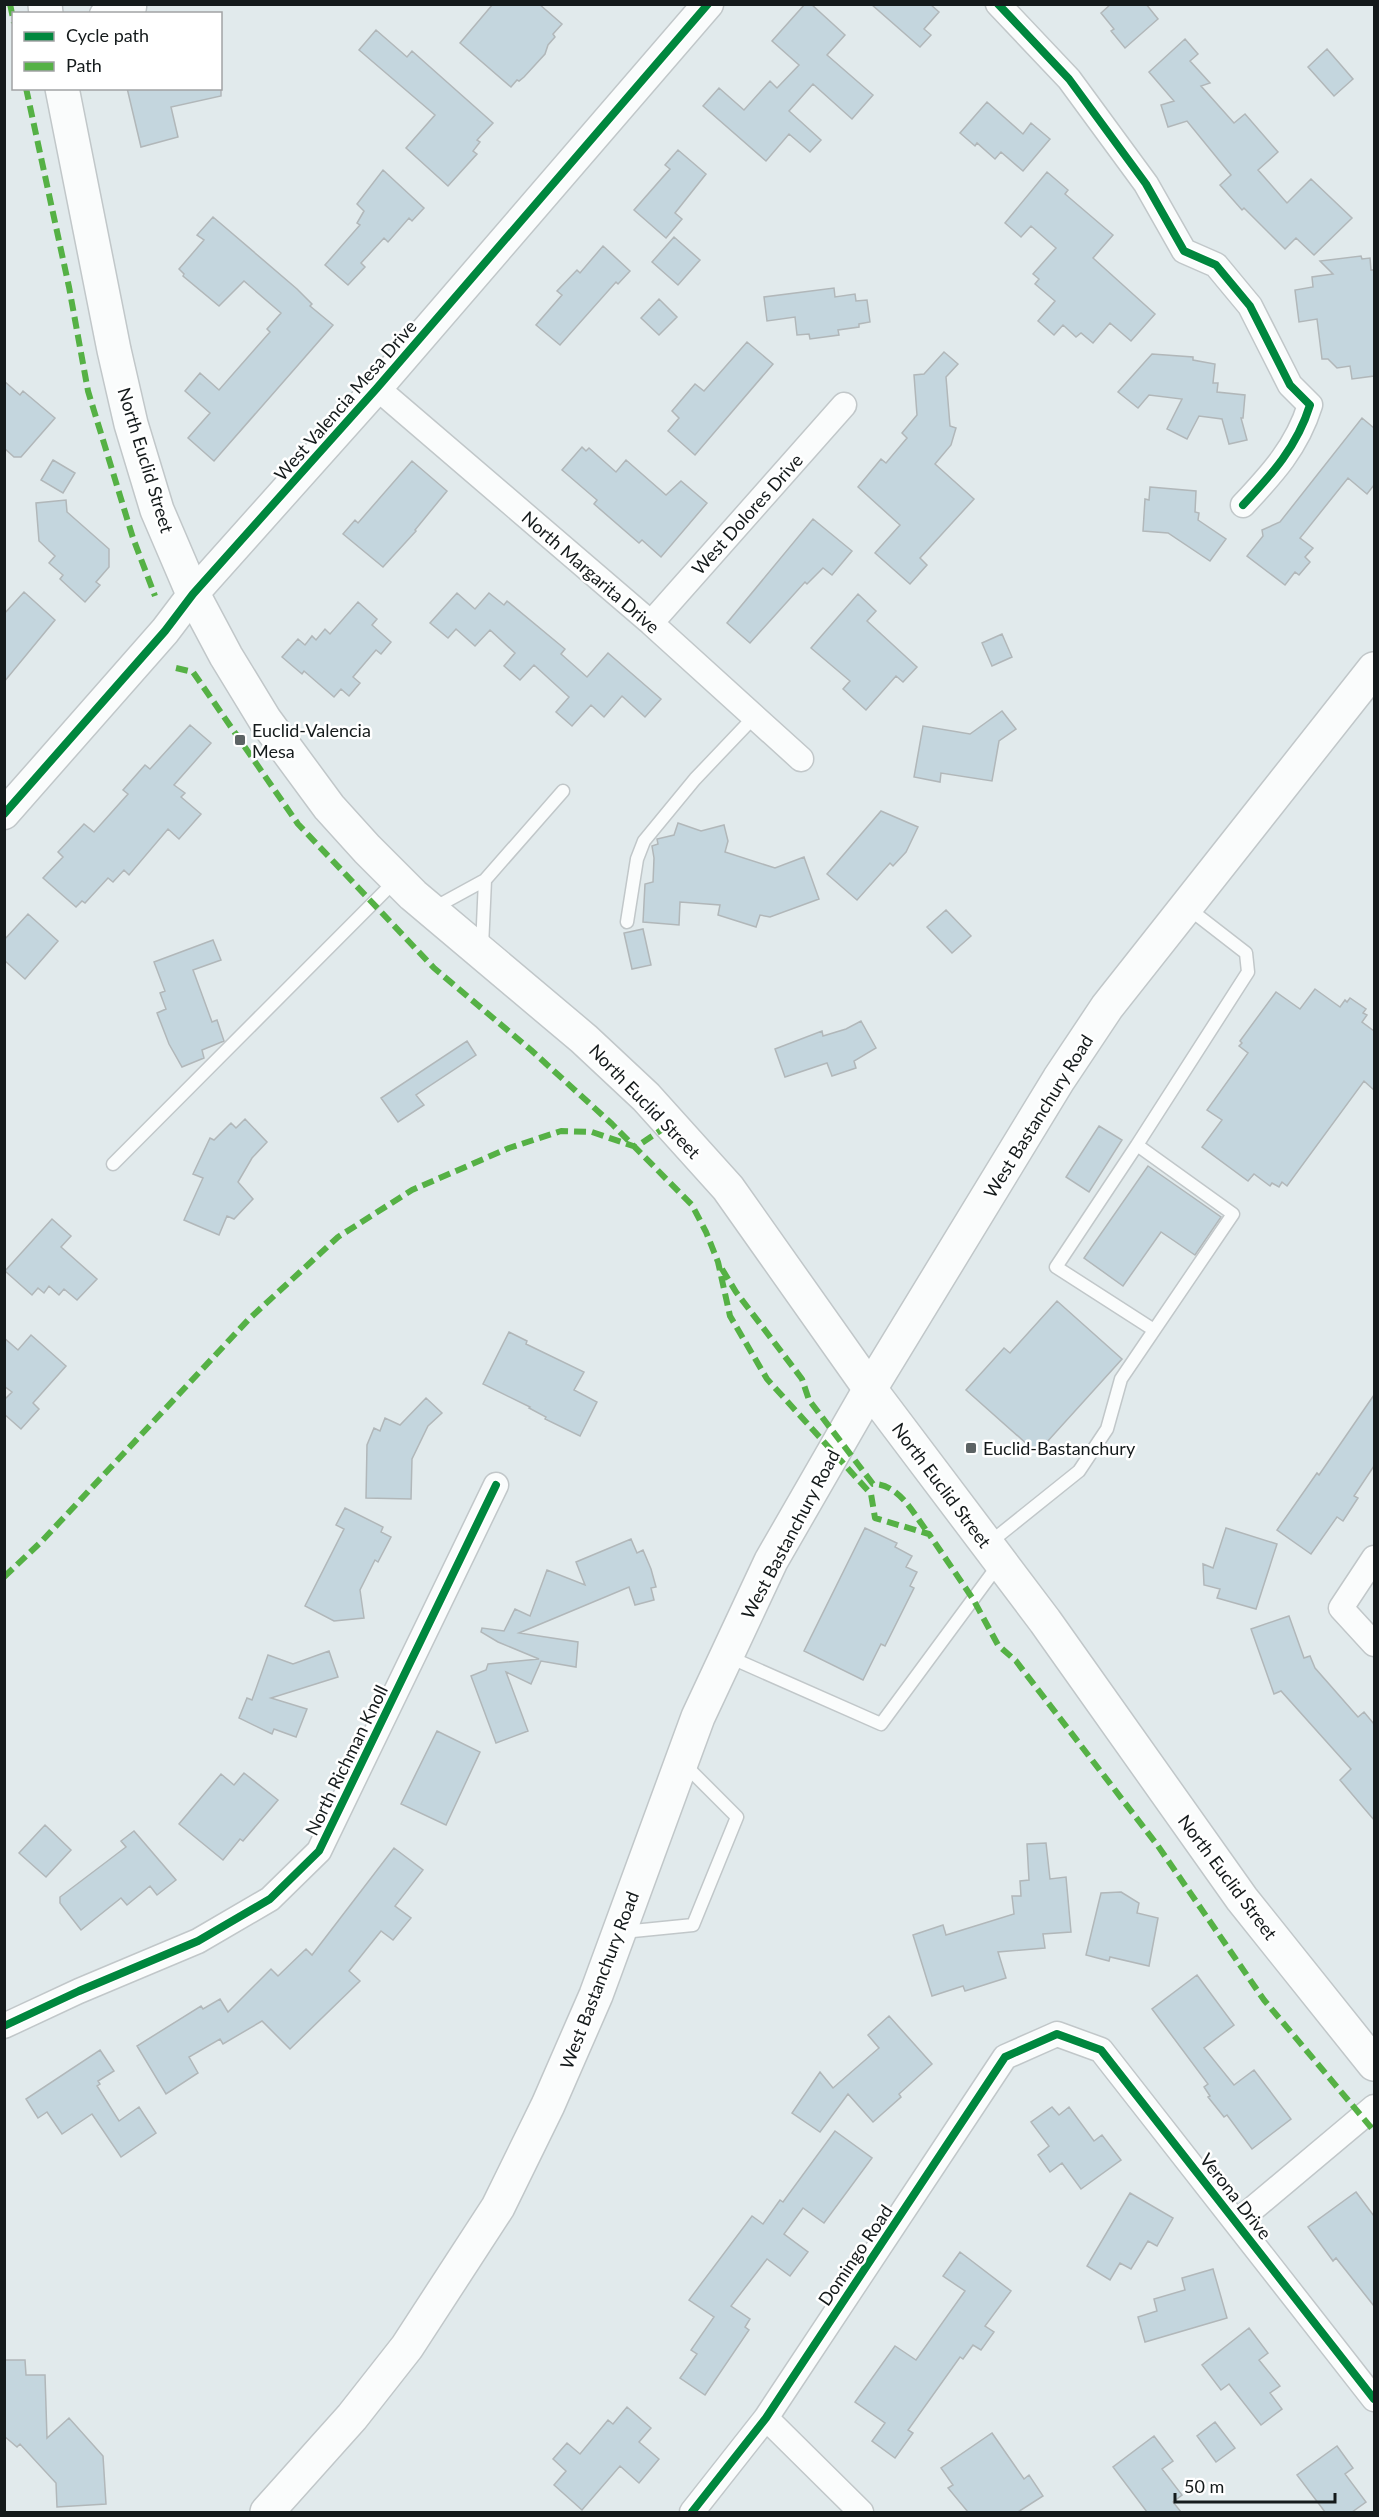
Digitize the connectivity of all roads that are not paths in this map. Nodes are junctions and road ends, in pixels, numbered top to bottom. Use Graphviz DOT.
graph roads {
  1 [pos="708,4"];
  2 [pos="998,4"];
  3 [pos="134,7"];
  4 [pos="111,12"];
  5 [pos="62,90"];
  6 [pos="377,388"];
  7 [pos="844,405"];
  8 [pos="1243,505"];
  9 [pos="193,594"];
  10 [pos="651,623"];
  11 [pos="1374,669"];
  12 [pos="754,717"];
  13 [pos="801,759"];
  14 [pos="563,791"];
  15 [pos="4,814"];
  16 [pos="397,879"];
  17 [pos="485,880"];
  18 [pos="1186,906"];
  19 [pos="430,910"];
  20 [pos="627,922"];
  21 [pos="482,954"];
  22 [pos="1137,1145"];
  23 [pos="113,1164"];
  24 [pos="1154,1330"];
  25 [pos="870,1389"];
  26 [pos="496,1485"];
  27 [pos="994,1554"];
  28 [pos="1374,1558"];
  29 [pos="1374,1644"];
  30 [pos="726,1656"];
  31 [pos="681,1761"];
  32 [pos="619,1932"];
  33 [pos="4,2026"];
  34 [pos="1057,2034"];
  35 [pos="1374,2064"];
  36 [pos="1374,2107"];
  37 [pos="1237,2222"];
  38 [pos="1374,2399"];
  39 [pos="766,2418"];
  40 [pos="267,2512"];
  41 [pos="692,2512"];
  42 [pos="861,2512"];
  1 -- 6 [label="street, West Valencia Mesa Drive"];
  2 -- 8 [label="street"];
  3 -- 4 [label="street"];
  5 -- 9 [label="main road, North Euclid Street"];
  6 -- 9 [label="street, West Valencia Mesa Drive"];
  6 -- 10 [label="street, North Margarita Drive"];
  7 -- 10 [label="street, West Dolores Drive"];
  9 -- 15 [label="street, West Valencia Mesa Drive"];
  9 -- 16 [label="main road, North Euclid Street"];
  10 -- 12 [label="street, North Margarita Drive"];
  11 -- 18 [label="main road, West Bastanchury Road"];
  12 -- 13 [label="street, North Margarita Drive"];
  12 -- 20 [label="lane"];
  14 -- 17 [label="lane"];
  16 -- 19 [label="main road, North Euclid Street"];
  16 -- 23 [label="lane"];
  17 -- 19 [label="lane"];
  17 -- 21 [label="lane"];
  18 -- 22 [label="lane"];
  18 -- 25 [label="main road, West Bastanchury Road"];
  19 -- 21 [label="main road, North Euclid Street"];
  21 -- 25 [label="main road, North Euclid Street"];
  22 -- 24 [label="lane"];
  22 -- 24 [label="lane"];
  24 -- 27 [label="lane"];
  25 -- 27 [label="main road, North Euclid Street"];
  25 -- 30 [label="main road, West Bastanchury Road"];
  26 -- 33 [label="street, North Richman Knoll"];
  27 -- 30 [label="lane"];
  27 -- 35 [label="main road, North Euclid Street"];
  28 -- 29 [label="street"];
  30 -- 31 [label="main road, West Bastanchury Road"];
  31 -- 32 [label="main road, West Bastanchury Road"];
  31 -- 32 [label="lane"];
  32 -- 40 [label="main road, West Bastanchury Road"];
  34 -- 37 [label="street, Verona Drive"];
  34 -- 39 [label="street, Domingo Road"];
  36 -- 37 [label="street"];
  37 -- 38 [label="street, Verona Drive"];
  39 -- 41 [label="street, Domingo Road"];
  39 -- 42 [label="street"];
}
